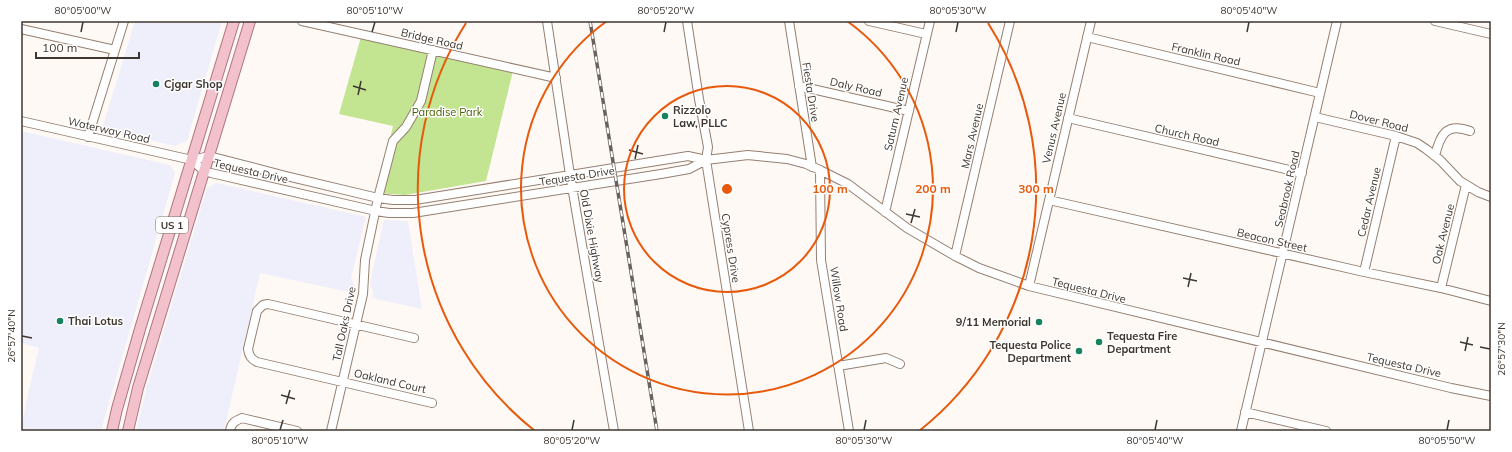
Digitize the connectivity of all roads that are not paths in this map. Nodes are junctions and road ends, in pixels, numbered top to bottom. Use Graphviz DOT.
graph roads {
  1 [pos="124,21"];
  2 [pos="234,21"];
  3 [pos="250,21"];
  4 [pos="302,21"];
  5 [pos="547,21"];
  6 [pos="688,21"];
  7 [pos="789,21"];
  8 [pos="869,21"];
  9 [pos="930,21"];
  10 [pos="1010,21"];
  11 [pos="1091,21"];
  12 [pos="1337,21"];
  13 [pos="1434,21"];
  14 [pos="21,29"];
  15 [pos="926,34"];
  16 [pos="1491,34"];
  17 [pos="1087,38"];
  18 [pos="115,50"];
  19 [pos="434,50"];
  20 [pos="556,78"];
  21 [pos="799,86"];
  22 [pos="1320,93"];
  23 [pos="908,110"];
  24 [pos="1315,116"];
  25 [pos="1068,118"];
  26 [pos="21,121"];
  27 [pos="1470,131"];
  28 [pos="1396,136"];
  29 [pos="88,137"];
  30 [pos="208,156"];
  31 [pos="1435,156"];
  32 [pos="192,160"];
  33 [pos="706,160"];
  34 [pos="816,168"];
  35 [pos="204,171"];
  36 [pos="1302,173"];
  37 [pos="570,175"];
  38 [pos="1466,185"];
  39 [pos="572,187"];
  40 [pos="1491,197"];
  41 [pos="378,198"];
  42 [pos="1049,200"];
  43 [pos="376,211"];
  44 [pos="885,212"];
  45 [pos="1283,254"];
  46 [pos="955,256"];
  47 [pos="1364,272"];
  48 [pos="1029,286"];
  49 [pos="1442,288"];
  50 [pos="1491,302"];
  51 [pos="355,325"];
  52 [pos="414,338"];
  53 [pos="1261,343"];
  54 [pos="900,364"];
  55 [pos="838,366"];
  56 [pos="342,381"];
  57 [pos="124,386"];
  58 [pos="1491,396"];
  59 [pos="432,403"];
  60 [pos="1245,412"];
  61 [pos="131,413"];
  62 [pos="112,431"];
  63 [pos="128,431"];
  64 [pos="230,431"];
  65 [pos="297,431"];
  66 [pos="331,431"];
  67 [pos="614,431"];
  68 [pos="749,431"];
  69 [pos="849,431"];
  70 [pos="1241,431"];
  71 [pos="1326,431"];
  1 -- 18 [label="street"];
  2 -- 32 [label="main road, US 1"];
  3 -- 30 [label="main road, US 1"];
  4 -- 19 [label="street, Bridge Road"];
  5 -- 20 [label="street, Old Dixie Highway"];
  6 -- 33 [label="street, Cypress Drive"];
  7 -- 21 [label="street, Fiesta Drive"];
  8 -- 15 [label="street"];
  9 -- 15 [label="street, Saturn Avenue"];
  10 -- 46 [label="street, Mars Avenue"];
  11 -- 17 [label="street, Venus Avenue"];
  12 -- 22 [label="street, Seabrook Road"];
  13 -- 16 [label="street"];
  14 -- 18 [label="street"];
  15 -- 23 [label="street, Saturn Avenue"];
  17 -- 22 [label="street, Franklin Road"];
  17 -- 25 [label="street, Venus Avenue"];
  18 -- 29 [label="street"];
  19 -- 20 [label="street, Bridge Road"];
  19 -- 41 [label="street, Tall Oaks Drive"];
  20 -- 37 [label="street, Old Dixie Highway"];
  21 -- 23 [label="street, Daly Road"];
  21 -- 34 [label="street, Fiesta Drive"];
  22 -- 24 [label="street, Seabrook Road"];
  23 -- 44 [label="street, Saturn Avenue"];
  24 -- 28 [label="street, Dover Road"];
  24 -- 36 [label="street, Seabrook Road"];
  25 -- 36 [label="street, Church Road"];
  25 -- 42 [label="street, Venus Avenue"];
  26 -- 29 [label="street, Waterway Road"];
  27 -- 31 [label="street"];
  28 -- 31 [label="street, Dover Road"];
  28 -- 47 [label="street, Cedar Avenue"];
  29 -- 32 [label="street, Waterway Road"];
  30 -- 32 [label="street, Tequesta Drive"];
  30 -- 35 [label="main road, US 1"];
  30 -- 41 [label="street, Tequesta Drive"];
  31 -- 38 [label="street, Dover Road"];
  32 -- 35 [label="street, Tequesta Drive"];
  32 -- 57 [label="main road, US 1"];
  33 -- 34 [label="street, Tequesta Drive"];
  33 -- 37 [label="street, Tequesta Drive"];
  33 -- 39 [label="street, Tequesta Drive"];
  33 -- 68 [label="street, Cypress Drive"];
  34 -- 44 [label="street, Tequesta Drive"];
  34 -- 55 [label="street, Willow Road"];
  35 -- 43 [label="street, Tequesta Drive"];
  35 -- 61 [label="main road, US 1"];
  36 -- 45 [label="street, Seabrook Road"];
  37 -- 39 [label="street, Old Dixie Highway"];
  37 -- 41 [label="street, Tequesta Drive"];
  38 -- 40 [label="street, Dover Road"];
  38 -- 49 [label="street, Oak Avenue"];
  39 -- 43 [label="street, Tequesta Drive"];
  39 -- 67 [label="street, Old Dixie Highway"];
  41 -- 43 [label="street, Tall Oaks Drive"];
  42 -- 45 [label="street, Beacon Street"];
  42 -- 48 [label="street, Venus Avenue"];
  43 -- 51 [label="street, Tall Oaks Drive"];
  44 -- 46 [label="street, Tequesta Drive"];
  45 -- 47 [label="street, Beacon Street"];
  45 -- 53 [label="street, Seabrook Road"];
  46 -- 48 [label="street, Tequesta Drive"];
  47 -- 49 [label="street, Beacon Street"];
  48 -- 53 [label="street, Tequesta Drive"];
  49 -- 50 [label="street, Beacon Street"];
  51 -- 52 [label="street"];
  51 -- 56 [label="street, Tall Oaks Drive"];
  51 -- 56 [label="street, Oakland Court"];
  53 -- 58 [label="street, Tequesta Drive"];
  53 -- 60 [label="street, Seabrook Road"];
  54 -- 55 [label="street"];
  55 -- 69 [label="street, Willow Road"];
  56 -- 59 [label="street, Oakland Court"];
  56 -- 66 [label="street, Tall Oaks Drive"];
  57 -- 61 [label="main road"];
  57 -- 62 [label="main road, US 1"];
  60 -- 70 [label="street, Seabrook Road"];
  60 -- 71 [label="street"];
  61 -- 63 [label="main road, US 1"];
  64 -- 65 [label="street"];
}
